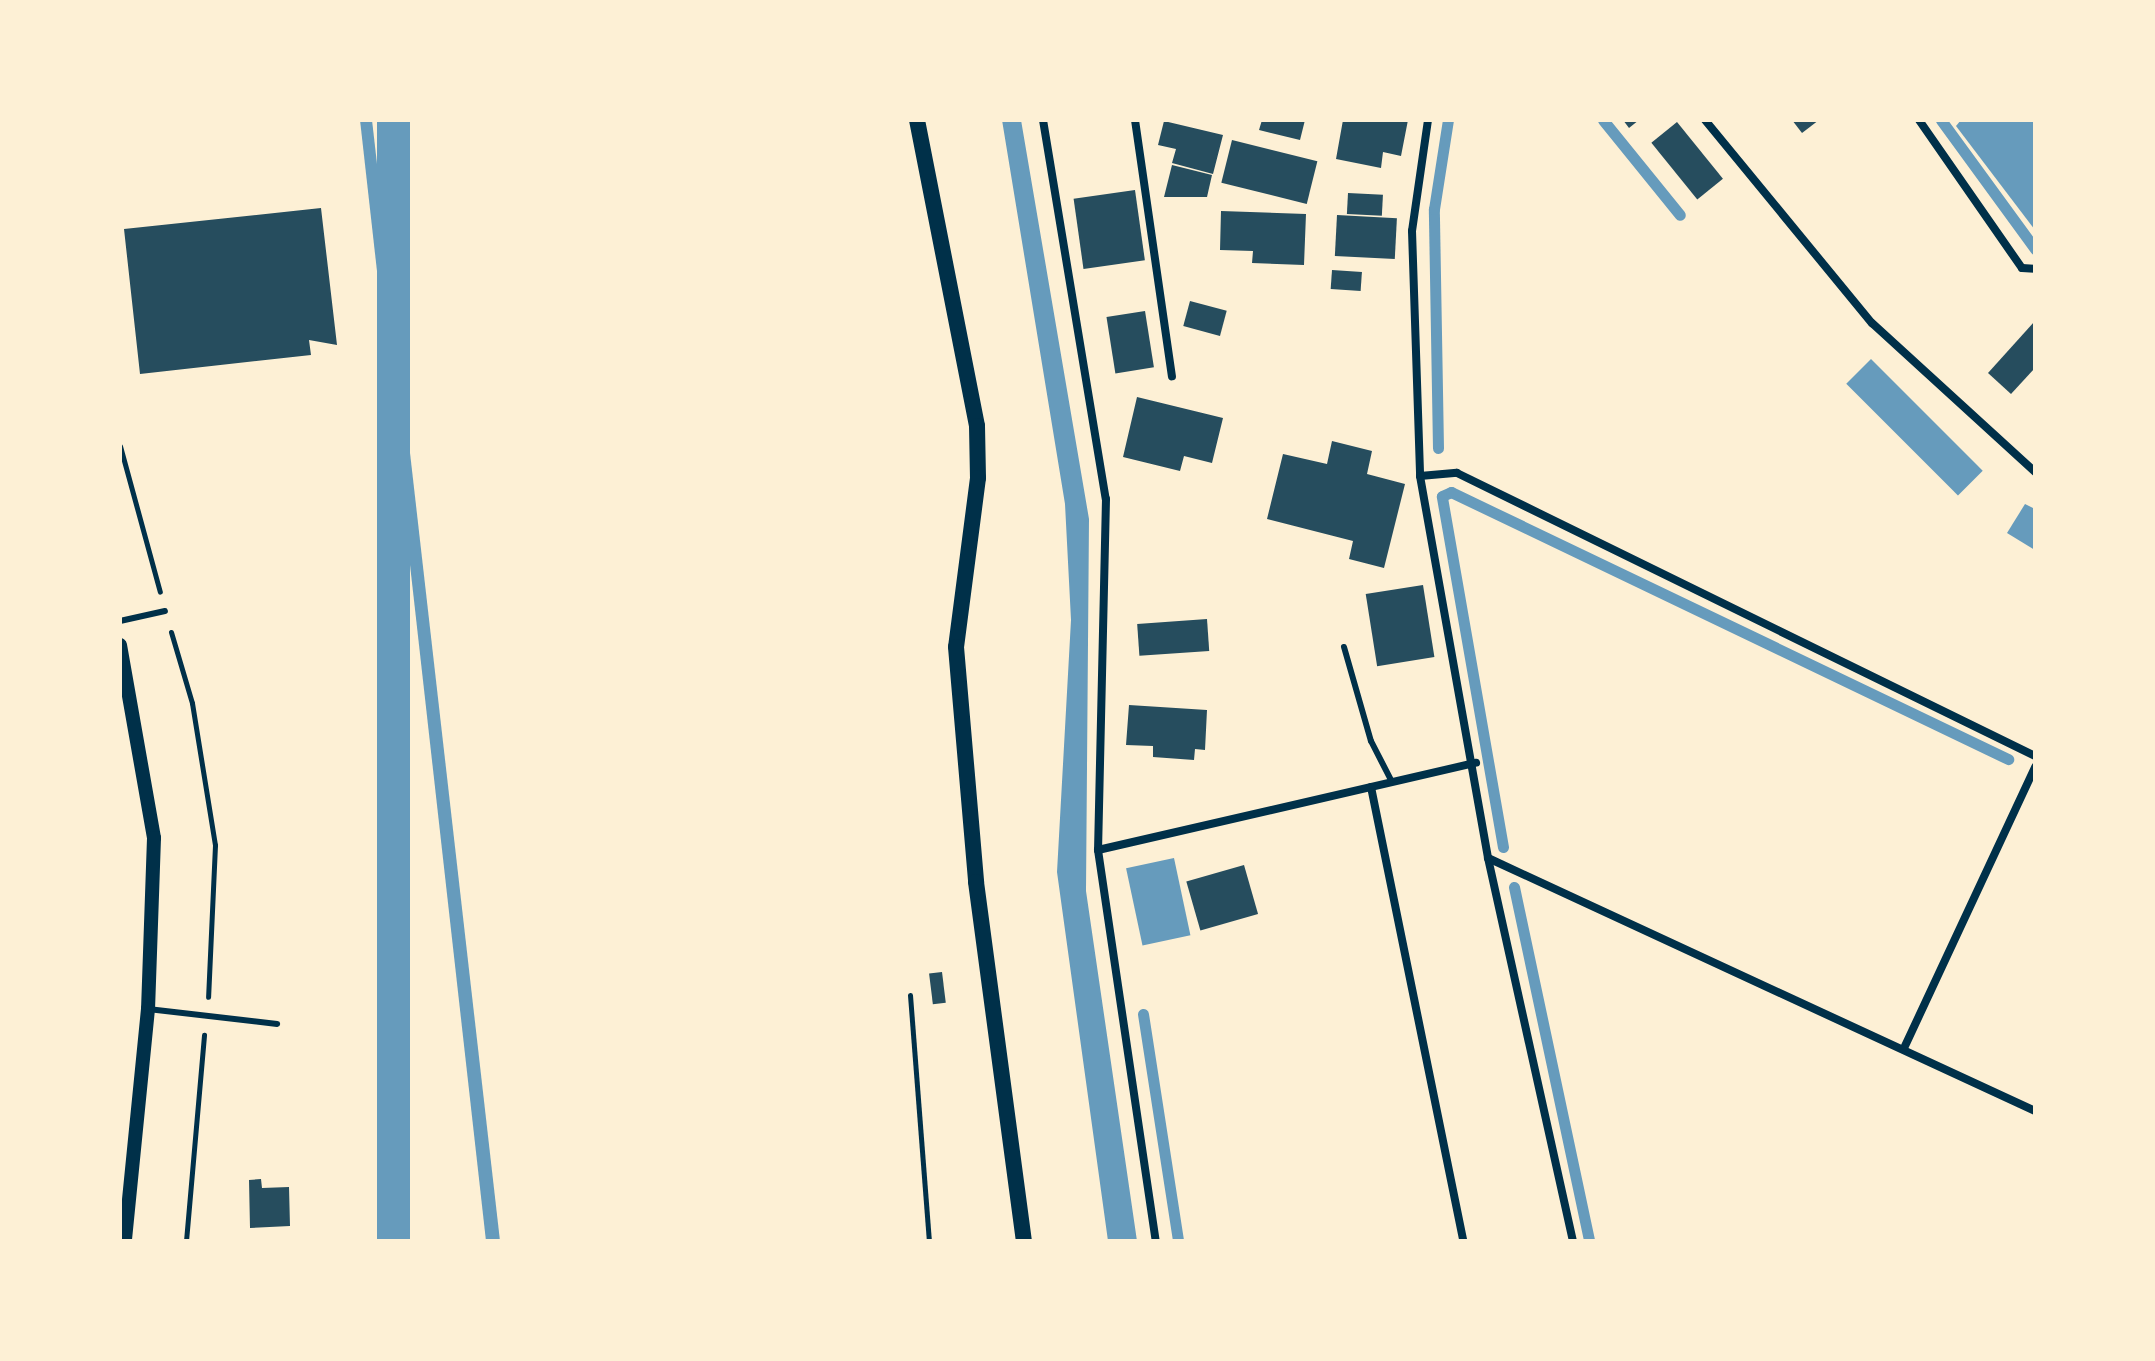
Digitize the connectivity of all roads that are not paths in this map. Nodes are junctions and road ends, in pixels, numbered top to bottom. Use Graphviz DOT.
graph roads {
  1 [pos="917,120"];
  2 [pos="1043,120"];
  3 [pos="1135,120"];
  4 [pos="1428,120"];
  5 [pos="1705,120"];
  6 [pos="1919,120"];
  7 [pos="2035,269"];
  8 [pos="1172,376"];
  9 [pos="2035,472"];
  10 [pos="1420,476"];
  11 [pos="165,611"];
  12 [pos="120,621"];
  13 [pos="120,645"];
  14 [pos="1344,647"];
  15 [pos="2035,756"];
  16 [pos="1476,763"];
  17 [pos="2035,767"];
  18 [pos="1392,782"];
  19 [pos="1371,787"];
  20 [pos="1098,850"];
  21 [pos="1488,858"];
  22 [pos="148,1009"];
  23 [pos="277,1024"];
  24 [pos="1905,1046"];
  25 [pos="2035,1111"];
  26 [pos="125,1241"];
  27 [pos="1024,1241"];
  28 [pos="1156,1241"];
  29 [pos="1463,1241"];
  30 [pos="1573,1241"];
  1 -- 27 [label="main road"];
  2 -- 20 [label="street"];
  3 -- 8 [label="street"];
  4 -- 10 [label="street"];
  5 -- 9 [label="street"];
  6 -- 7 [label="street"];
  10 -- 15 [label="street"];
  10 -- 16 [label="street"];
  11 -- 12 [label="lane"];
  13 -- 22 [label="street"];
  14 -- 18 [label="lane"];
  16 -- 18 [label="street"];
  16 -- 21 [label="street"];
  17 -- 24 [label="street"];
  18 -- 19 [label="street"];
  19 -- 20 [label="street"];
  19 -- 29 [label="street"];
  20 -- 28 [label="street"];
  21 -- 24 [label="street"];
  21 -- 30 [label="street"];
  22 -- 23 [label="lane"];
  22 -- 26 [label="street"];
  24 -- 25 [label="street"];
}
